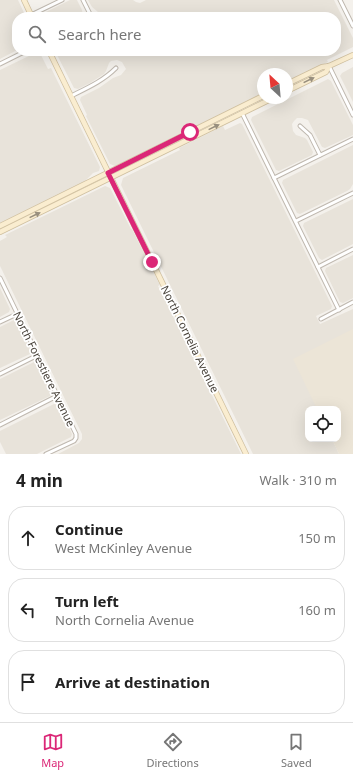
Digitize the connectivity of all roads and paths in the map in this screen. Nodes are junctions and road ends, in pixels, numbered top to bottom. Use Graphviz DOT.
graph roads {
  1 [pos="24,0"];
  2 [pos="62,0"];
  3 [pos="83,0"];
  4 [pos="340,0"];
  5 [pos="29,12"];
  6 [pos="39,12"];
  7 [pos="90,12"];
  8 [pos="353,26"];
  9 [pos="353,55"];
  10 [pos="16,56"];
  11 [pos="51,56"];
  12 [pos="0,64"];
  13 [pos="329,66"];
  14 [pos="116,68"];
  15 [pos="293,81"];
  16 [pos="293,88"];
  17 [pos="71,96"];
  18 [pos="257,99"];
  19 [pos="261,104"];
  20 [pos="242,113"];
  21 [pos="353,115"];
  22 [pos="300,126"];
  23 [pos="353,139"];
  24 [pos="320,155"];
  25 [pos="110,175"];
  26 [pos="274,178"];
  27 [pos="353,193"];
  28 [pos="296,222"];
  29 [pos="0,226"];
  30 [pos="0,232"];
  31 [pos="353,249"];
  32 [pos="318,267"];
  33 [pos="0,278"];
  34 [pos="353,302"];
  35 [pos="338,310"];
  36 [pos="17,314"];
  37 [pos="320,319"];
  38 [pos="0,322"];
  39 [pos="38,355"];
  40 [pos="0,374"];
  41 [pos="58,396"];
  42 [pos="0,425"];
  43 [pos="46,454"];
  44 [pos="246,454"];
  1 -- 5 [label="main road"];
  2 -- 6 [label="street"];
  3 -- 7 [label="street"];
  4 -- 8 [label="street"];
  9 -- 13 [label="main road"];
  10 -- 12 [label="street"];
  11 -- 17 [label="main road, North Cornelia Avenue"];
  13 -- 15 [label="main road"];
  16 -- 13 [label="main road, one-way"];
  13 -- 21 [label="street"];
  14 -- 17 [label="street"];
  17 -- 25 [label="main road, North Cornelia Avenue"];
  18 -- 25 [label="main road"];
  19 -- 20 [label="main road"];
  25 -- 20 [label="main road, one-way"];
  20 -- 26 [label="street"];
  22 -- 24 [label="street"];
  23 -- 24 [label="street"];
  24 -- 26 [label="street"];
  25 -- 29 [label="main road"];
  30 -- 25 [label="main road, one-way"];
  25 -- 44 [label="main road, North Cornelia Avenue"];
  26 -- 28 [label="street"];
  27 -- 28 [label="street"];
  28 -- 32 [label="street"];
  31 -- 32 [label="street"];
  32 -- 35 [label="street"];
  33 -- 36 [label="street, North Forestiere Avenue"];
  34 -- 35 [label="street"];
  35 -- 37 [label="street"];
  36 -- 38 [label="street"];
  36 -- 39 [label="street, North Forestiere Avenue"];
  39 -- 40 [label="street"];
  39 -- 41 [label="street, North Forestiere Avenue"];
  41 -- 42 [label="street"];
  41 -- 43 [label="street, North Forestiere Avenue"];
}
